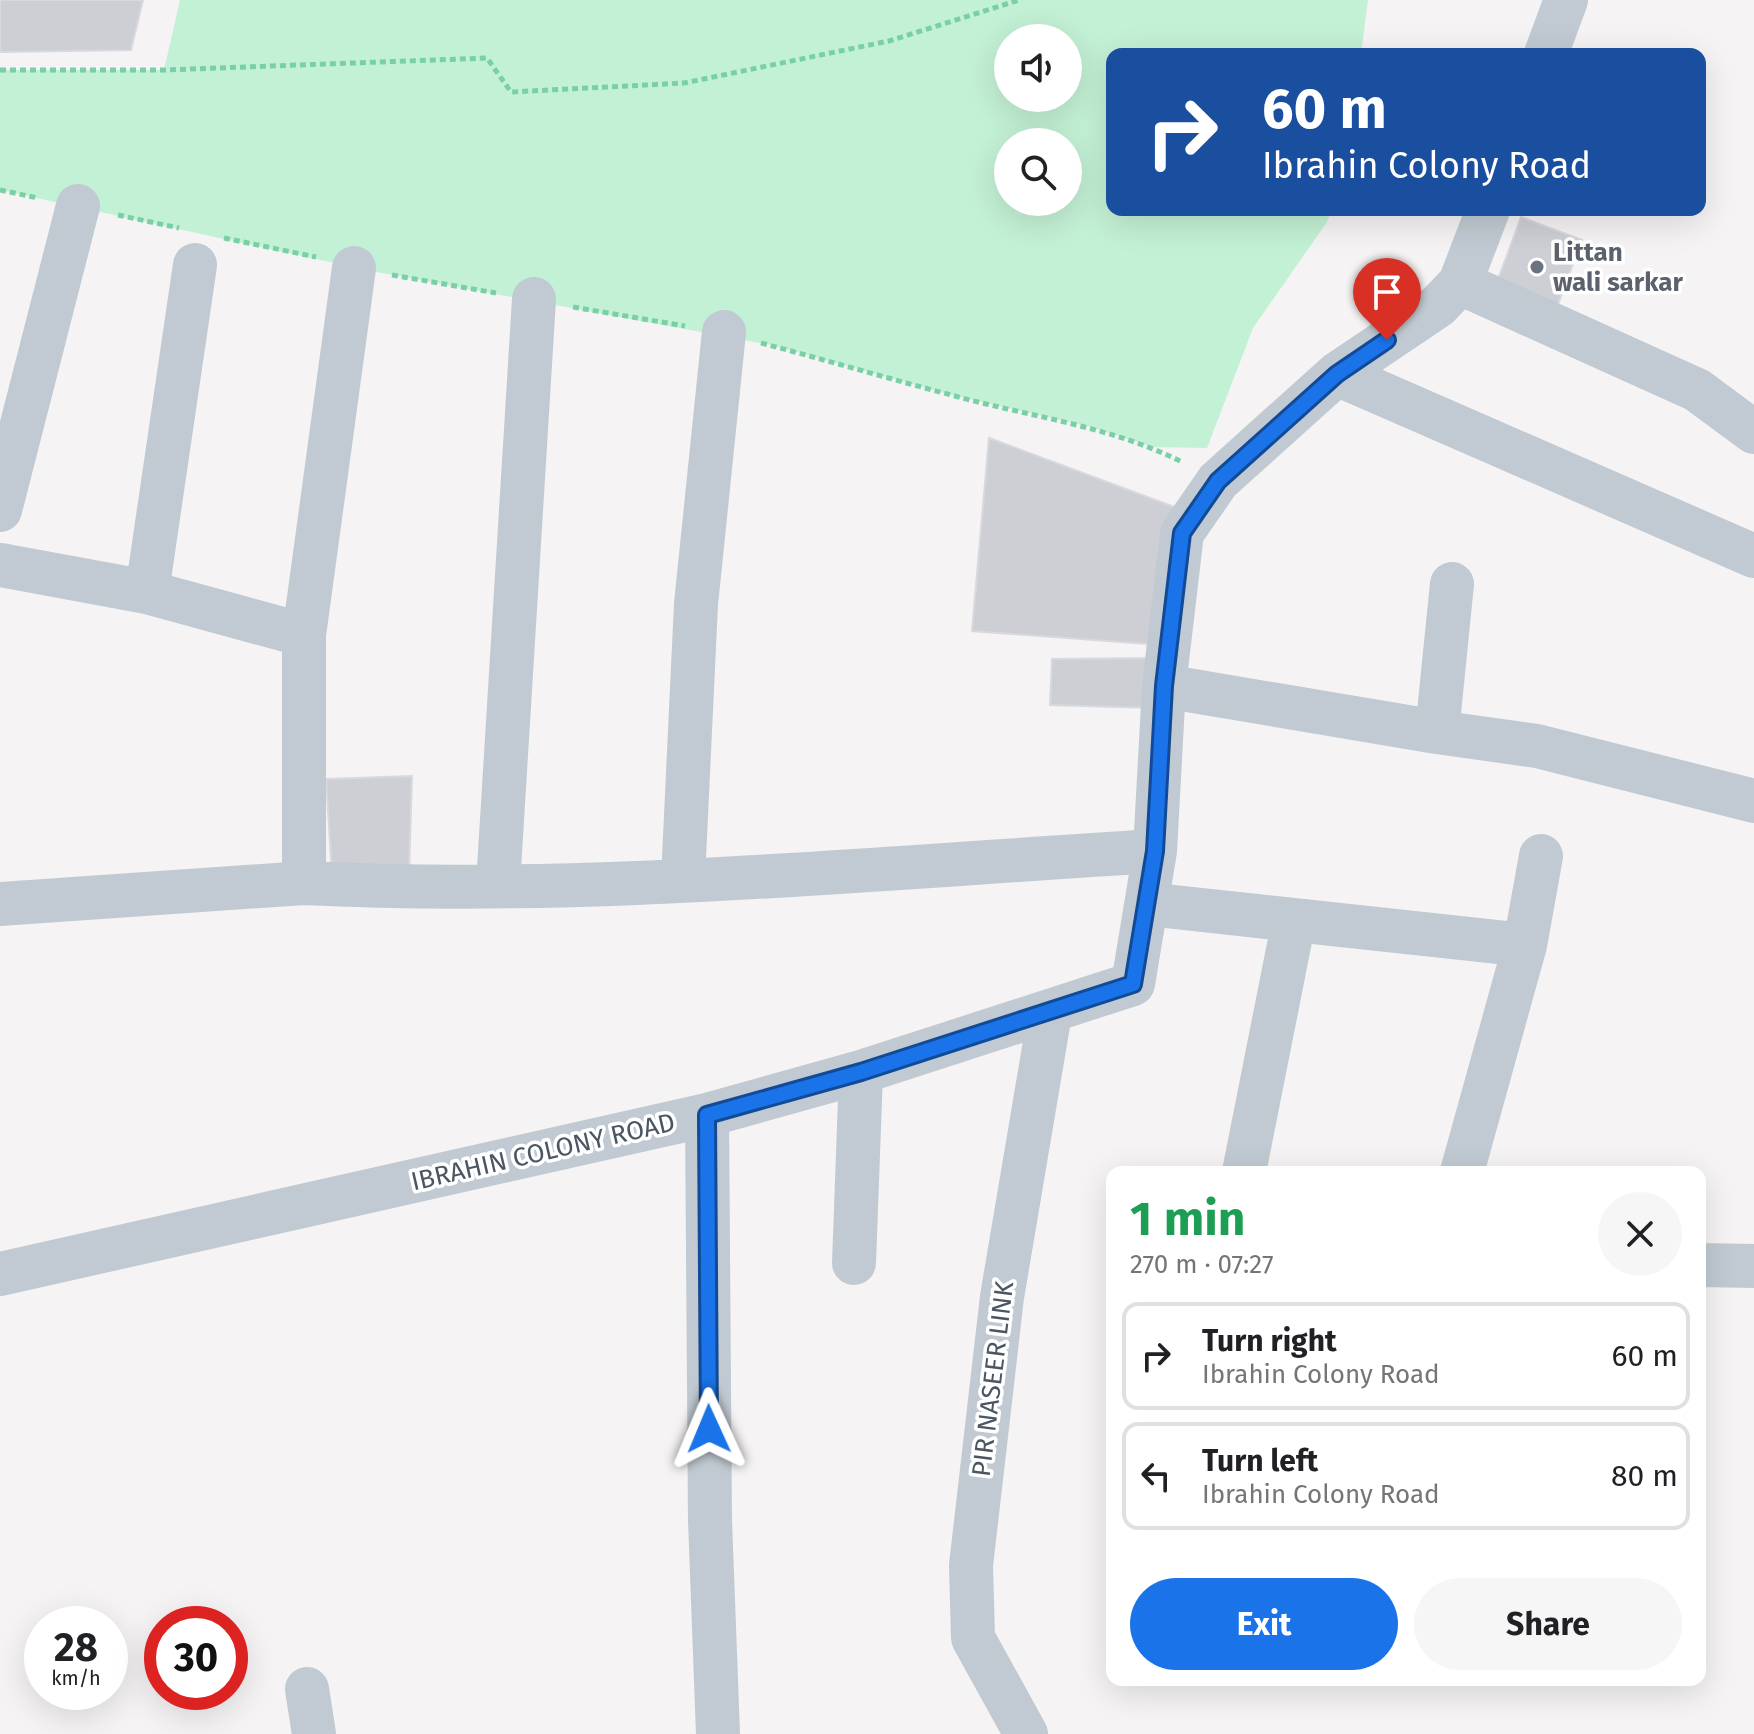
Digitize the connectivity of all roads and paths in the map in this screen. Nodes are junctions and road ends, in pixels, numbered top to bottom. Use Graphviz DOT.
graph roads {
  1 [pos="1019,0"];
  2 [pos="1566,0"];
  3 [pos="1548,48"];
  4 [pos="0,70"];
  5 [pos="0,190"];
  6 [pos="78,206"];
  7 [pos="1486,216"];
  8 [pos="199,243"];
  9 [pos="354,268"];
  10 [pos="1460,283"];
  11 [pos="534,299"];
  12 [pos="724,332"];
  13 [pos="1337,374"];
  14 [pos="1754,432"];
  15 [pos="1218,481"];
  16 [pos="0,510"];
  17 [pos="1754,556"];
  18 [pos="0,565"];
  19 [pos="1452,584"];
  20 [pos="147,592"];
  21 [pos="304,635"];
  22 [pos="1164,686"];
  23 [pos="1437,732"];
  24 [pos="1754,801"];
  25 [pos="1155,851"];
  26 [pos="1541,856"];
  27 [pos="683,879"];
  28 [pos="304,883"];
  29 [pos="498,885"];
  30 [pos="0,904"];
  31 [pos="1147,904"];
  32 [pos="1294,920"];
  33 [pos="1525,945"];
  34 [pos="1050,1013"];
  35 [pos="861,1072"];
  36 [pos="707,1115"];
  37 [pos="1245,1166"];
  38 [pos="1464,1166"];
  39 [pos="854,1263"];
  40 [pos="1706,1265"];
  41 [pos="1754,1266"];
  42 [pos="0,1274"];
  43 [pos="307,1689"];
  44 [pos="314,1734"];
  45 [pos="718,1734"];
  46 [pos="1026,1734"];
  1 -- 4 [label="path"];
  2 -- 3 [label="street"];
  5 -- 6 [label="path"];
  6 -- 8 [label="path"];
  6 -- 16 [label="street"];
  7 -- 10 [label="street, IBRAHIN COLONY ROAD"];
  8 -- 9 [label="path"];
  8 -- 20 [label="street"];
  9 -- 11 [label="path"];
  9 -- 21 [label="street"];
  10 -- 13 [label="street, IBRAHIN COLONY ROAD"];
  10 -- 14 [label="street"];
  11 -- 12 [label="path"];
  11 -- 29 [label="street"];
  12 -- 15 [label="path"];
  12 -- 27 [label="street"];
  13 -- 15 [label="street, IBRAHIN COLONY ROAD"];
  13 -- 17 [label="street"];
  15 -- 22 [label="street, IBRAHIN COLONY ROAD"];
  18 -- 20 [label="street"];
  19 -- 23 [label="street"];
  20 -- 21 [label="street"];
  21 -- 28 [label="street"];
  22 -- 23 [label="street"];
  22 -- 25 [label="street, IBRAHIN COLONY ROAD"];
  23 -- 24 [label="street"];
  25 -- 27 [label="street"];
  25 -- 31 [label="street, IBRAHIN COLONY ROAD"];
  26 -- 33 [label="street"];
  27 -- 29 [label="street"];
  28 -- 29 [label="street"];
  28 -- 30 [label="street"];
  31 -- 32 [label="street"];
  31 -- 34 [label="street, IBRAHIN COLONY ROAD"];
  32 -- 33 [label="street"];
  32 -- 37 [label="street"];
  33 -- 38 [label="street"];
  34 -- 35 [label="street, IBRAHIN COLONY ROAD"];
  34 -- 46 [label="street, PIR NASEER LINK"];
  35 -- 36 [label="street, IBRAHIN COLONY ROAD"];
  35 -- 39 [label="street"];
  36 -- 42 [label="street, IBRAHIN COLONY ROAD"];
  36 -- 45 [label="street"];
  40 -- 41 [label="street"];
  43 -- 44 [label="street"];
}
